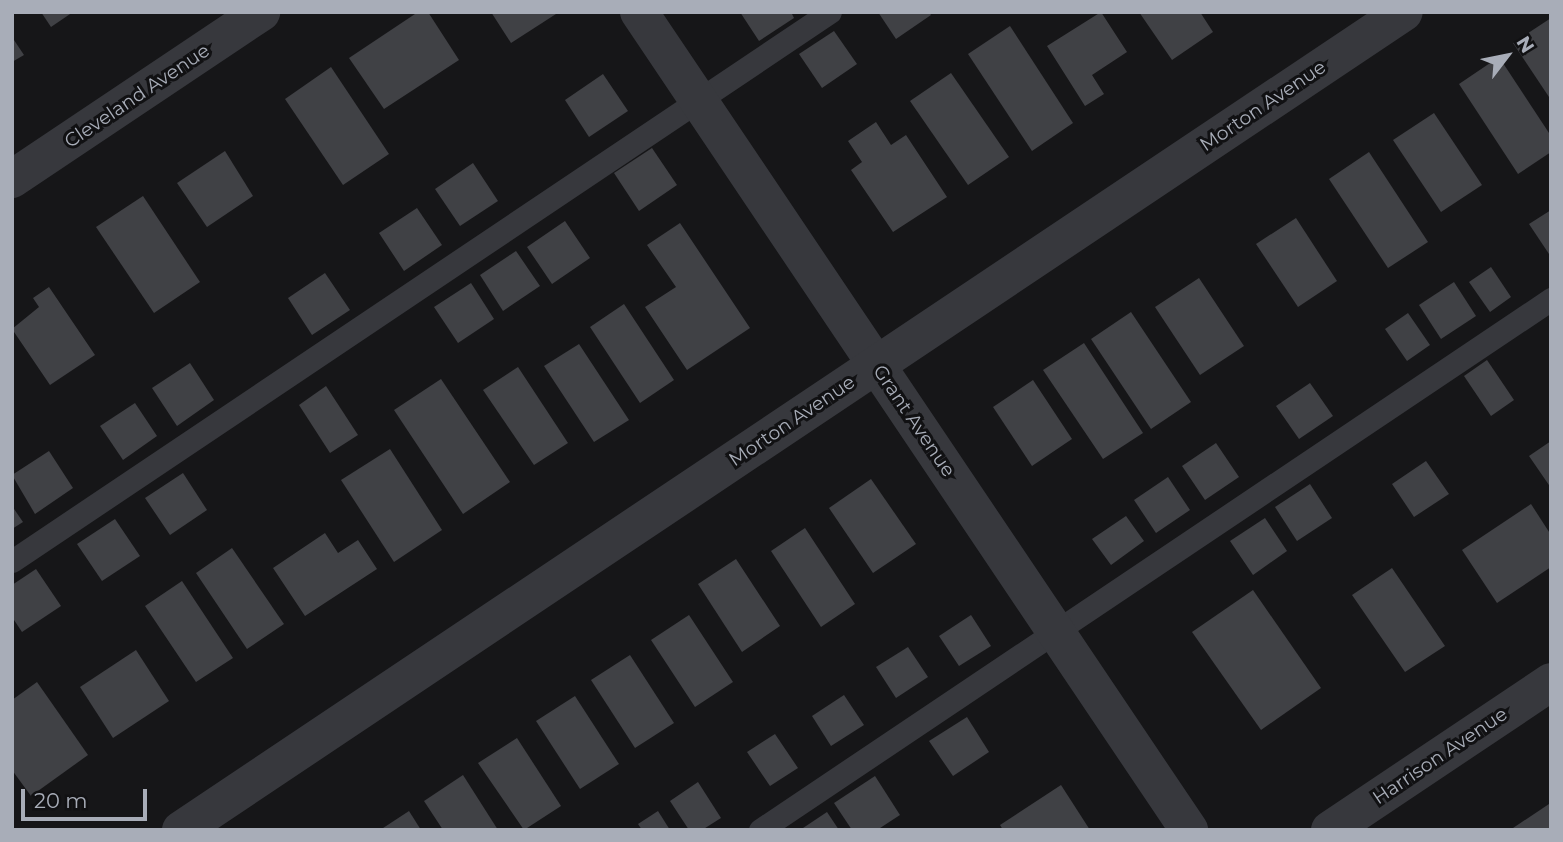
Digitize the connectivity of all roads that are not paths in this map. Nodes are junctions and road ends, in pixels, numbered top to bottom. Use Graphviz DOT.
graph roads {
  1 [pos="261,12"];
  2 [pos="639,12"];
  3 [pos="830,12"];
  4 [pos="1404,12"];
  5 [pos="699,101"];
  6 [pos="12,179"];
  7 [pos="1551,299"];
  8 [pos="876,364"];
  9 [pos="12,561"];
  10 [pos="1056,631"];
  11 [pos="1551,682"];
  12 [pos="181,830"];
  13 [pos="760,830"];
  14 [pos="1189,830"];
  15 [pos="1329,830"];
  1 -- 6 [label="street, Cleveland Avenue"];
  2 -- 5 [label="street, Grant Avenue"];
  3 -- 5 [label="lane"];
  4 -- 8 [label="street, Morton Avenue"];
  5 -- 8 [label="street, Grant Avenue"];
  5 -- 9 [label="lane"];
  7 -- 10 [label="lane"];
  8 -- 10 [label="street, Grant Avenue"];
  8 -- 12 [label="street, Morton Avenue"];
  10 -- 13 [label="lane"];
  10 -- 14 [label="street, Grant Avenue"];
  11 -- 15 [label="street, Harrison Avenue"];
}
